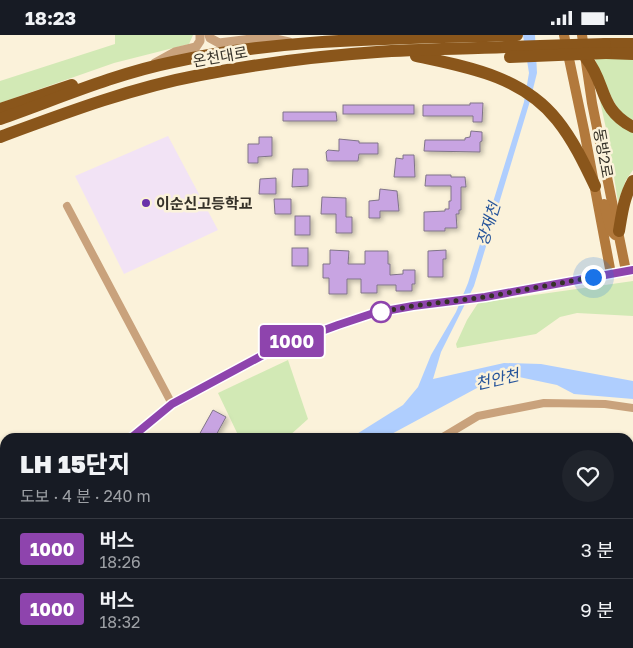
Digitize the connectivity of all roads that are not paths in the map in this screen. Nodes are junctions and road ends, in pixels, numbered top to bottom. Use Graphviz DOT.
graph roads {
  1 [pos="200,35"];
  2 [pos="209,35"];
  3 [pos="517,35"];
  4 [pos="404,36"];
  5 [pos="582,36"];
  6 [pos="564,37"];
  7 [pos="296,44"];
  8 [pos="633,44"];
  9 [pos="506,46"];
  10 [pos="606,48"];
  11 [pos="396,51"];
  12 [pos="633,54"];
  13 [pos="586,58"];
  14 [pos="145,68"];
  15 [pos="199,75"];
  16 [pos="104,82"];
  17 [pos="0,109"];
  18 [pos="0,119"];
  19 [pos="633,127"];
  20 [pos="0,137"];
  21 [pos="0,145"];
  22 [pos="592,171"];
  23 [pos="633,181"];
  24 [pos="594,186"];
  25 [pos="67,207"];
  26 [pos="619,231"];
  27 [pos="630,271"];
  28 [pos="610,274"];
  29 [pos="172,404"];
  30 [pos="633,408"];
  31 [pos="137,433"];
  32 [pos="450,433"];
  1 -- 14 [label="street"];
  2 -- 7 [label="street"];
  3 -- 9 [label="highway, 온천대로"];
  4 -- 7 [label="highway, 온천대로"];
  4 -- 9 [label="highway, 온천대로"];
  5 -- 13 [label="main road, 동방2로"];
  6 -- 22 [label="main road, 동방2로"];
  7 -- 14 [label="highway, 온천대로"];
  8 -- 10 [label="highway, 온천대로"];
  9 -- 10 [label="highway, 온천대로, bridge"];
  9 -- 11 [label="highway, 온천대로"];
  10 -- 12 [label="highway"];
  11 -- 15 [label="highway, 온천대로"];
  11 -- 24 [label="highway"];
  13 -- 19 [label="highway"];
  13 -- 26 [label="main road, 동방2로"];
  14 -- 16 [label="highway, 온천대로"];
  15 -- 20 [label="highway, 온천대로"];
  15 -- 21 [label="highway"];
  16 -- 17 [label="highway"];
  16 -- 18 [label="highway, 온천대로"];
  22 -- 24 [label="main road, 동방2로"];
  22 -- 26 [label="main road"];
  23 -- 26 [label="highway"];
  24 -- 28 [label="main road, 동방2로"];
  25 -- 29 [label="street"];
  26 -- 27 [label="main road, 동방2로"];
  27 -- 28 [label="street"];
  28 -- 29 [label="street"];
  29 -- 31 [label="street"];
  30 -- 32 [label="street"];
}
